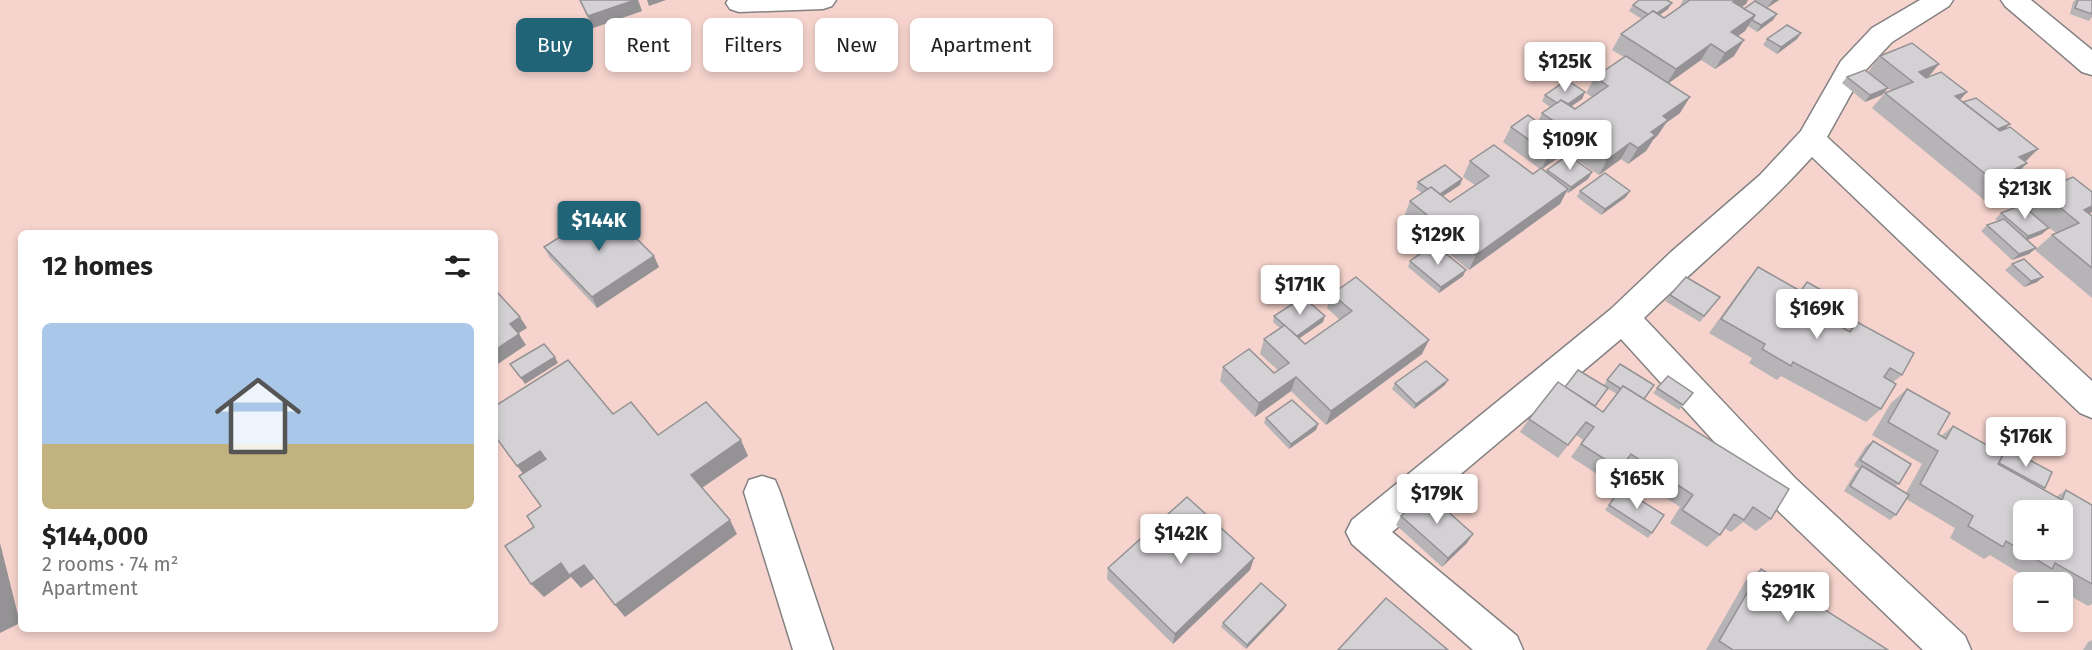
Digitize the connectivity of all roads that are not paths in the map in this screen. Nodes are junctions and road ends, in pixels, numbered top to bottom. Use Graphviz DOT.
graph roads {
  1 [pos="823,0"];
  2 [pos="1940,0"];
  3 [pos="2014,0"];
  4 [pos="739,3"];
  5 [pos="2080,40"];
  6 [pos="2092,65"];
  7 [pos="1811,139"];
  8 [pos="1623,318"];
  9 [pos="2092,403"];
  10 [pos="762,492"];
  11 [pos="813,650"];
  12 [pos="1503,650"];
  13 [pos="1952,650"];
  1 -- 4 [label="street"];
  2 -- 7 [label="street"];
  3 -- 5 [label="street"];
  5 -- 6 [label="street"];
  7 -- 8 [label="street"];
  7 -- 9 [label="street"];
  8 -- 12 [label="street"];
  8 -- 13 [label="street"];
  10 -- 11 [label="street"];
}
